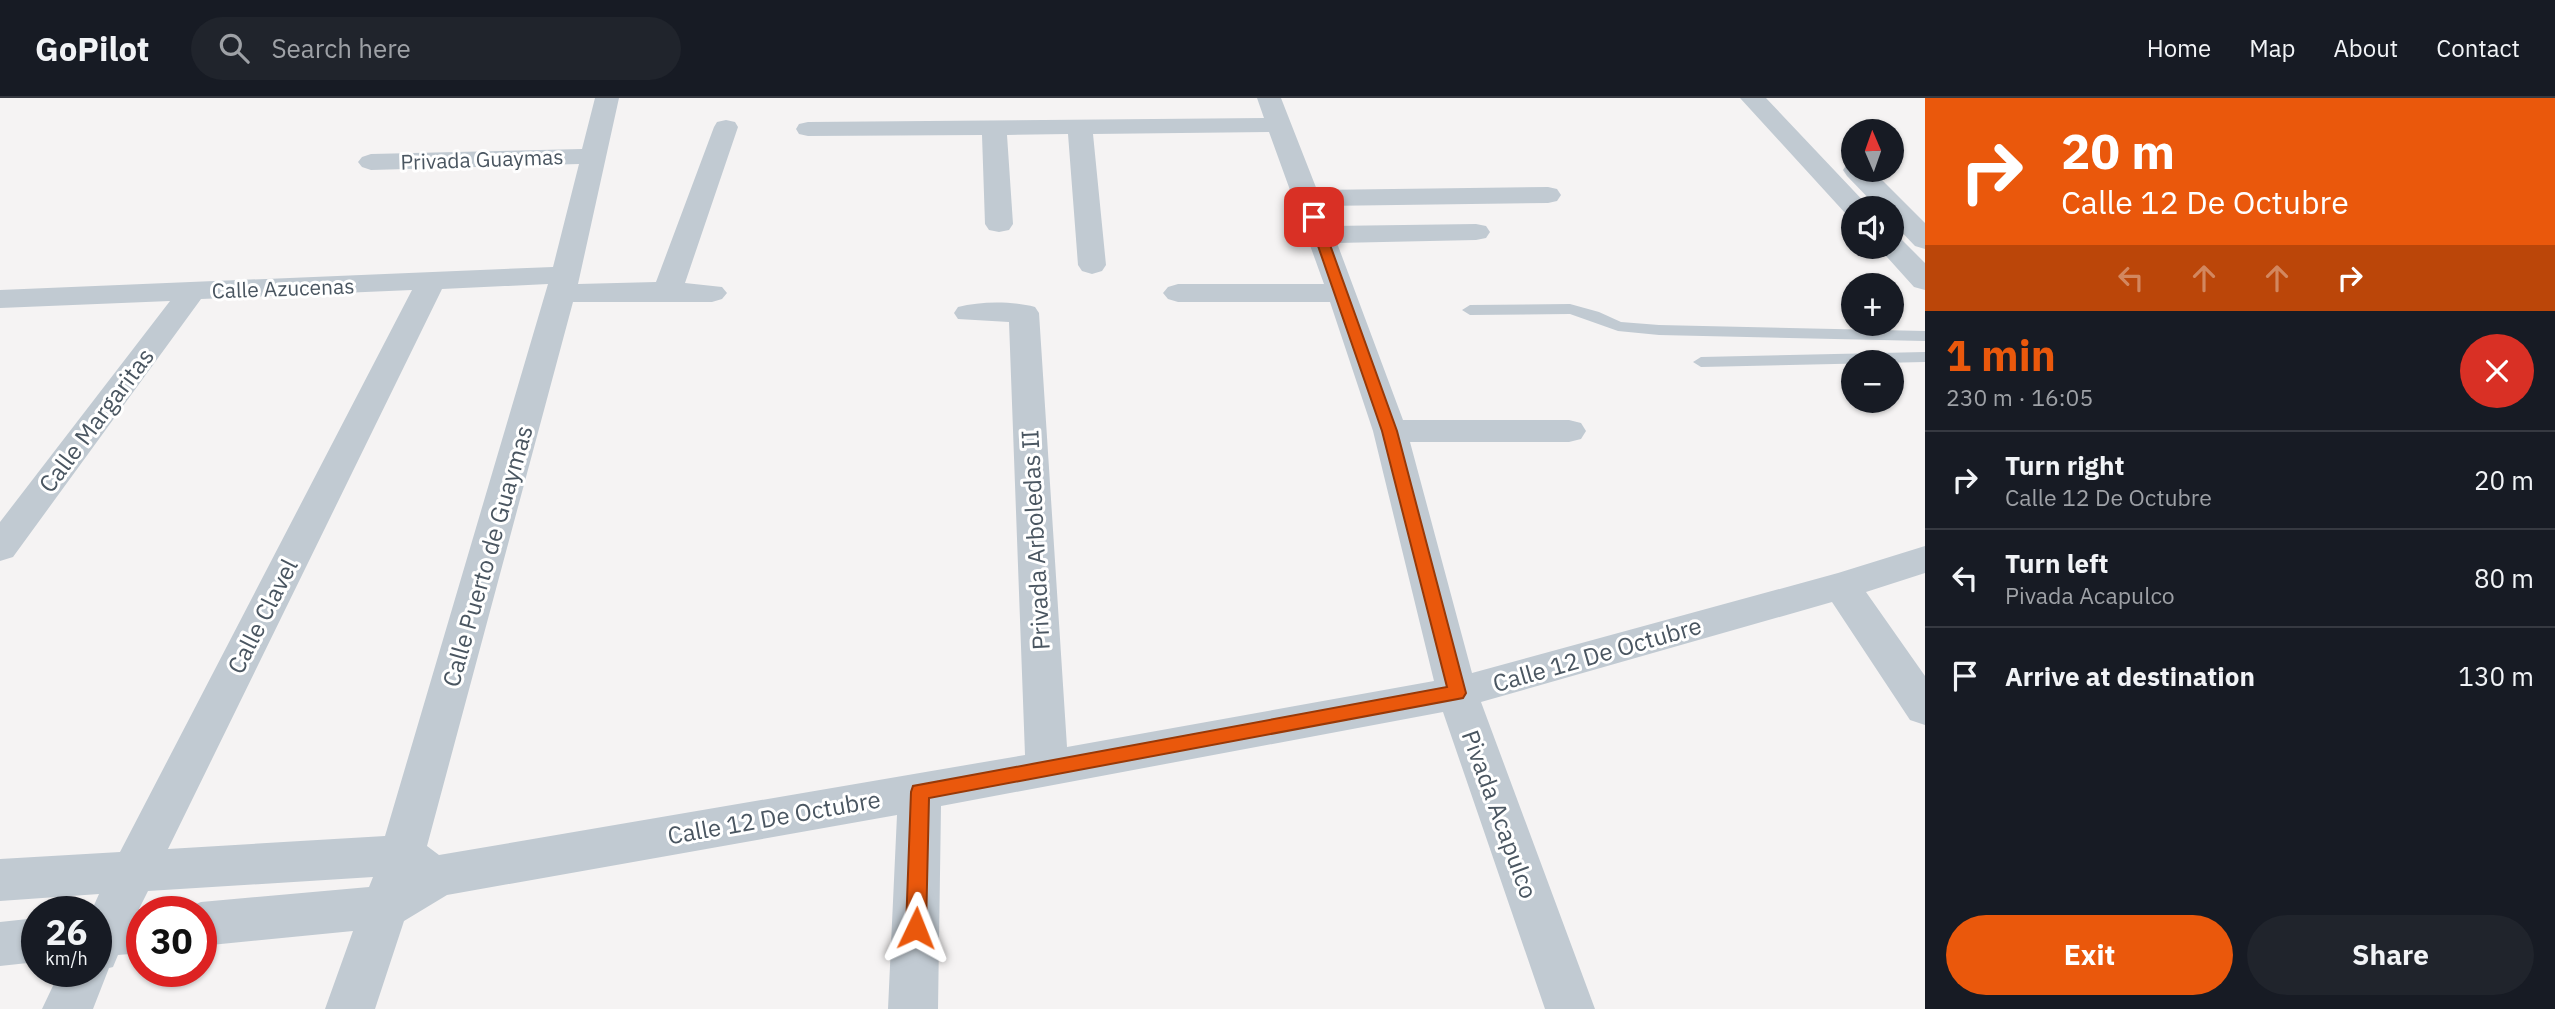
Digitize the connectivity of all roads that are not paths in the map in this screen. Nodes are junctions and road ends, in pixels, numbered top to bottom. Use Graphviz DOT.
graph roads {
  1 [pos="607,98"];
  2 [pos="1752,98"];
  3 [pos="1275,112"];
  4 [pos="1080,126"];
  5 [pos="726,127"];
  6 [pos="994,127"];
  7 [pos="808,129"];
  8 [pos="592,156"];
  9 [pos="371,162"];
  10 [pos="1869,182"];
  11 [pos="1548,195"];
  12 [pos="1845,196"];
  13 [pos="1307,198"];
  14 [pos="999,224"];
  15 [pos="1476,232"];
  16 [pos="1321,235"];
  17 [pos="1925,240"];
  18 [pos="1904,259"];
  19 [pos="1092,265"];
  20 [pos="1925,281"];
  21 [pos="431,282"];
  22 [pos="564,284"];
  23 [pos="192,291"];
  24 [pos="668,291"];
  25 [pos="712,293"];
  26 [pos="1178,293"];
  27 [pos="1342,293"];
  28 [pos="0,299"];
  29 [pos="1470,310"];
  30 [pos="969,313"];
  31 [pos="1925,335"];
  32 [pos="1925,357"];
  33 [pos="1701,362"];
  34 [pos="1390,431"];
  35 [pos="1569,431"];
  36 [pos="0,548"];
  37 [pos="1925,559"];
  38 [pos="1841,586"];
  39 [pos="1457,693"];
  40 [pos="1925,708"];
  41 [pos="1046,768"];
  42 [pos="920,792"];
  43 [pos="420,865"];
  44 [pos="133,873"];
  45 [pos="0,880"];
  46 [pos="386,907"];
  47 [pos="217,923"];
  48 [pos="112,927"];
  49 [pos="21,942"];
  50 [pos="0,944"];
  51 [pos="80,987"];
  52 [pos="67,1009"];
  53 [pos="350,1009"];
  54 [pos="914,1009"];
  55 [pos="1570,1009"];
  1 -- 8 [label="street, Calle Puerto de Guaymas"];
  2 -- 12 [label="street"];
  3 -- 4 [label="street"];
  3 -- 13 [label="street, Pivada Acapulco"];
  4 -- 6 [label="street"];
  4 -- 19 [label="street"];
  5 -- 24 [label="street"];
  6 -- 7 [label="street"];
  6 -- 14 [label="street"];
  8 -- 9 [label="street, Privada Guaymas"];
  8 -- 22 [label="street, Calle Puerto de Guaymas"];
  10 -- 17 [label="street"];
  11 -- 13 [label="street"];
  13 -- 16 [label="street, Pivada Acapulco"];
  15 -- 16 [label="street"];
  16 -- 27 [label="street, Pivada Acapulco"];
  18 -- 20 [label="street"];
  21 -- 22 [label="street, Calle Azucenas"];
  21 -- 23 [label="street, Calle Azucenas"];
  21 -- 44 [label="street, Calle Clavel"];
  22 -- 24 [label="street, Calle Azucenas"];
  22 -- 43 [label="street, Calle Puerto de Guaymas"];
  23 -- 28 [label="street, Calle Azucenas"];
  23 -- 36 [label="street, Calle Margaritas"];
  24 -- 25 [label="street, Calle Azucenas"];
  26 -- 27 [label="street"];
  27 -- 34 [label="street, Pivada Acapulco"];
  29 -- 31 [label="lane"];
  30 -- 41 [label="street, Privada Arboledas II"];
  32 -- 33 [label="lane"];
  34 -- 35 [label="street"];
  34 -- 39 [label="street, Pivada Acapulco"];
  37 -- 38 [label="street, Calle 12 De Octubre"];
  38 -- 39 [label="street, Calle 12 De Octubre"];
  38 -- 40 [label="street"];
  39 -- 41 [label="street, Calle 12 De Octubre"];
  39 -- 55 [label="street, Pivada Acapulco"];
  41 -- 42 [label="street, Calle 12 De Octubre"];
  42 -- 43 [label="street, Calle 12 De Octubre"];
  42 -- 54 [label="street"];
  43 -- 44 [label="street"];
  43 -- 46 [label="street, Calle 12 De Octubre"];
  44 -- 45 [label="street"];
  44 -- 48 [label="street, Calle Clavel"];
  46 -- 47 [label="street"];
  46 -- 53 [label="street"];
  49 -- 50 [label="street"];
  51 -- 52 [label="street, Calle Clavel"];
}
